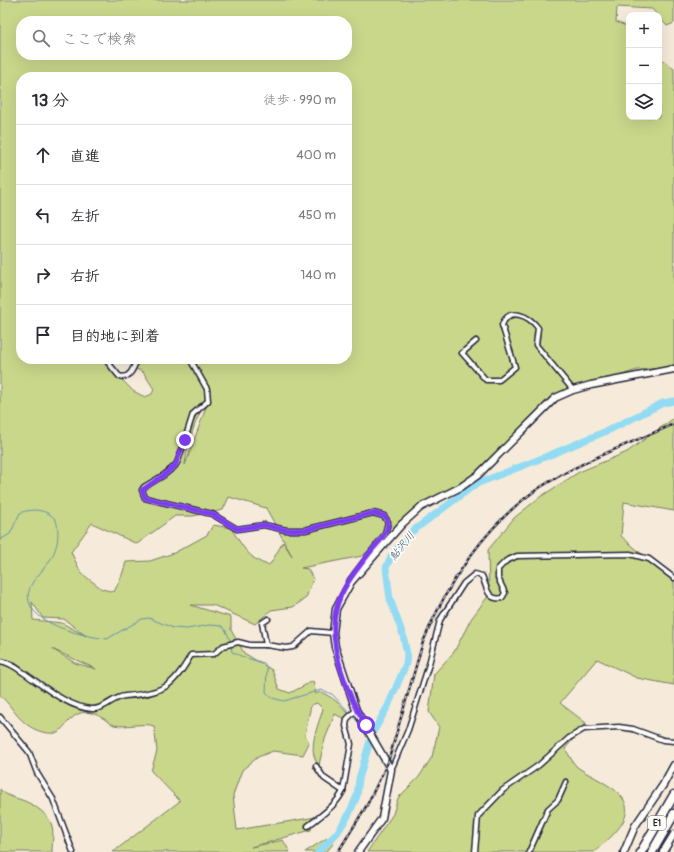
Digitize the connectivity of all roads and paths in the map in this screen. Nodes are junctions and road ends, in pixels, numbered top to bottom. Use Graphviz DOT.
graph roads {
  1 [pos="476,341"];
  2 [pos="109,364"];
  3 [pos="135,364"];
  4 [pos="193,364"];
  5 [pos="674,368"];
  6 [pos="573,390"];
  7 [pos="674,578"];
  8 [pos="343,593"];
  9 [pos="268,619"];
  10 [pos="333,633"];
  11 [pos="266,645"];
  12 [pos="0,662"];
  13 [pos="356,710"];
  14 [pos="0,717"];
  15 [pos="674,741"];
  16 [pos="674,765"];
  17 [pos="316,766"];
  18 [pos="391,770"];
  19 [pos="566,782"];
  20 [pos="343,791"];
  21 [pos="674,795"];
  22 [pos="674,814"];
  23 [pos="308,826"];
  24 [pos="674,834"];
  25 [pos="73,852"];
  26 [pos="358,852"];
  27 [pos="475,852"];
  28 [pos="529,852"];
  29 [pos="624,852"];
  30 [pos="641,852"];
  31 [pos="652,852"];
  32 [pos="663,852"];
  1 -- 6 [label="street"];
  2 -- 3 [label="street"];
  4 -- 8 [label="street"];
  5 -- 6 [label="street"];
  6 -- 8 [label="street"];
  7 -- 18 [label="street"];
  8 -- 10 [label="street"];
  9 -- 11 [label="street"];
  10 -- 11 [label="street"];
  10 -- 13 [label="street"];
  11 -- 12 [label="street"];
  13 -- 18 [label="street"];
  13 -- 20 [label="street"];
  14 -- 25 [label="street"];
  15 -- 27 [label="street"];
  16 -- 29 [label="street"];
  17 -- 20 [label="street"];
  18 -- 26 [label="street"];
  19 -- 28 [label="street"];
  20 -- 23 [label="street"];
  21 -- 30 [label="highway, E1"];
  22 -- 31 [label="highway, E1"];
  24 -- 32 [label="street"];
}
